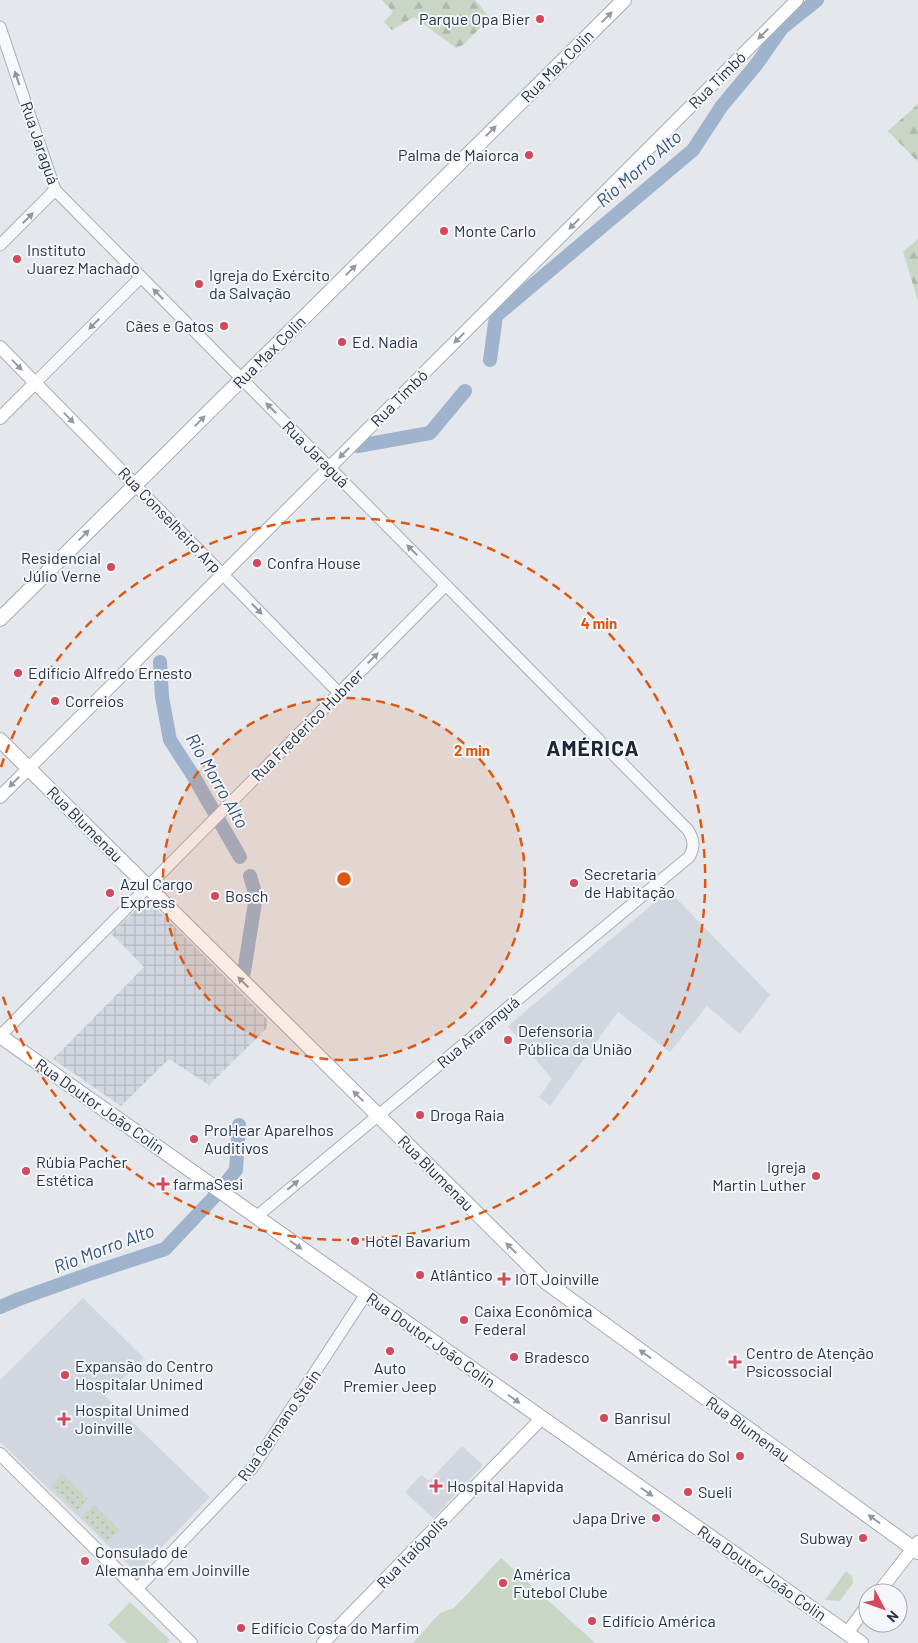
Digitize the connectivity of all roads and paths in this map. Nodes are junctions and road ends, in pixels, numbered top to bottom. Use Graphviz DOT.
graph roads {
  1 [pos="624,0"];
  2 [pos="797,0"];
  3 [pos="0,27"];
  4 [pos="56,190"];
  5 [pos="0,246"];
  6 [pos="141,277"];
  7 [pos="0,348"];
  8 [pos="242,379"];
  9 [pos="35,383"];
  10 [pos="0,418"];
  11 [pos="330,467"];
  12 [pos="135,485"];
  13 [pos="222,574"];
  14 [pos="446,585"];
  15 [pos="0,619"];
  16 [pos="339,693"];
  17 [pos="0,740"];
  18 [pos="28,768"];
  19 [pos="0,796"];
  20 [pos="694,843"];
  21 [pos="148,887"];
  22 [pos="0,1036"];
  23 [pos="378,1115"];
  24 [pos="256,1217"];
  25 [pos="366,1294"];
  26 [pos="542,1418"];
  27 [pos="0,1454"];
  28 [pos="916,1547"];
  29 [pos="886,1583"];
  30 [pos="137,1589"];
  31 [pos="858,1618"];
  32 [pos="847,1632"];
  33 [pos="191,1643"];
  34 [pos="323,1643"];
  35 [pos="861,1643"];
  8 -- 1 [label="main road, Rua Max Colin, one-way"];
  2 -- 11 [label="main road, Rua Timbó, one-way"];
  4 -- 3 [label="street, Rua Jaraguá, one-way"];
  5 -- 4 [label="street, one-way"];
  4 -- 6 [label="street, Rua Jaraguá"];
  8 -- 6 [label="street, Rua Jaraguá, one-way"];
  6 -- 9 [label="street, one-way"];
  7 -- 9 [label="main road, Rua Conselheiro Arp, one-way"];
  11 -- 8 [label="street, Rua Jaraguá, one-way"];
  12 -- 8 [label="main road, Rua Max Colin, one-way"];
  9 -- 10 [label="main road"];
  9 -- 12 [label="main road, Rua Conselheiro Arp, one-way"];
  11 -- 13 [label="main road, Rua Timbó"];
  14 -- 11 [label="street, Rua Jaraguá, one-way"];
  12 -- 13 [label="street, Rua Conselheiro Arp"];
  15 -- 12 [label="main road, Rua Max Colin, one-way"];
  13 -- 16 [label="street, Rua Conselheiro Arp, one-way"];
  13 -- 18 [label="main road, Rua Timbó"];
  16 -- 14 [label="street, Rua Frederico Hubner, one-way"];
  14 -- 20 [label="street, Rua Jaraguá"];
  16 -- 21 [label="street, Rua Frederico Hubner"];
  17 -- 18 [label="main road, Rua Blumenau"];
  18 -- 19 [label="main road, Rua Timbó, one-way"];
  18 -- 21 [label="main road, Rua Blumenau"];
  20 -- 23 [label="street, Rua Araranguá"];
  21 -- 22 [label="street, Rua Frederico Hubner"];
  23 -- 21 [label="main road, Rua Blumenau, one-way"];
  22 -- 24 [label="main road, Rua Doutor João Colin"];
  24 -- 23 [label="street, Rua Araranguá, one-way"];
  28 -- 23 [label="main road, Rua Blumenau, one-way"];
  24 -- 25 [label="main road, Rua Doutor João Colin, one-way"];
  25 -- 26 [label="main road, Rua Doutor João Colin, one-way"];
  25 -- 30 [label="street, Rua Germano Stein"];
  26 -- 32 [label="main road, Rua Doutor João Colin, one-way"];
  26 -- 34 [label="main road, Rua Itaiópolis"];
  27 -- 30 [label="main road"];
  28 -- 29 [label="main road"];
  30 -- 33 [label="main road"];
  31 -- 32 [label="main road"];
  32 -- 35 [label="main road, Rua Doutor João Colin"];
}
